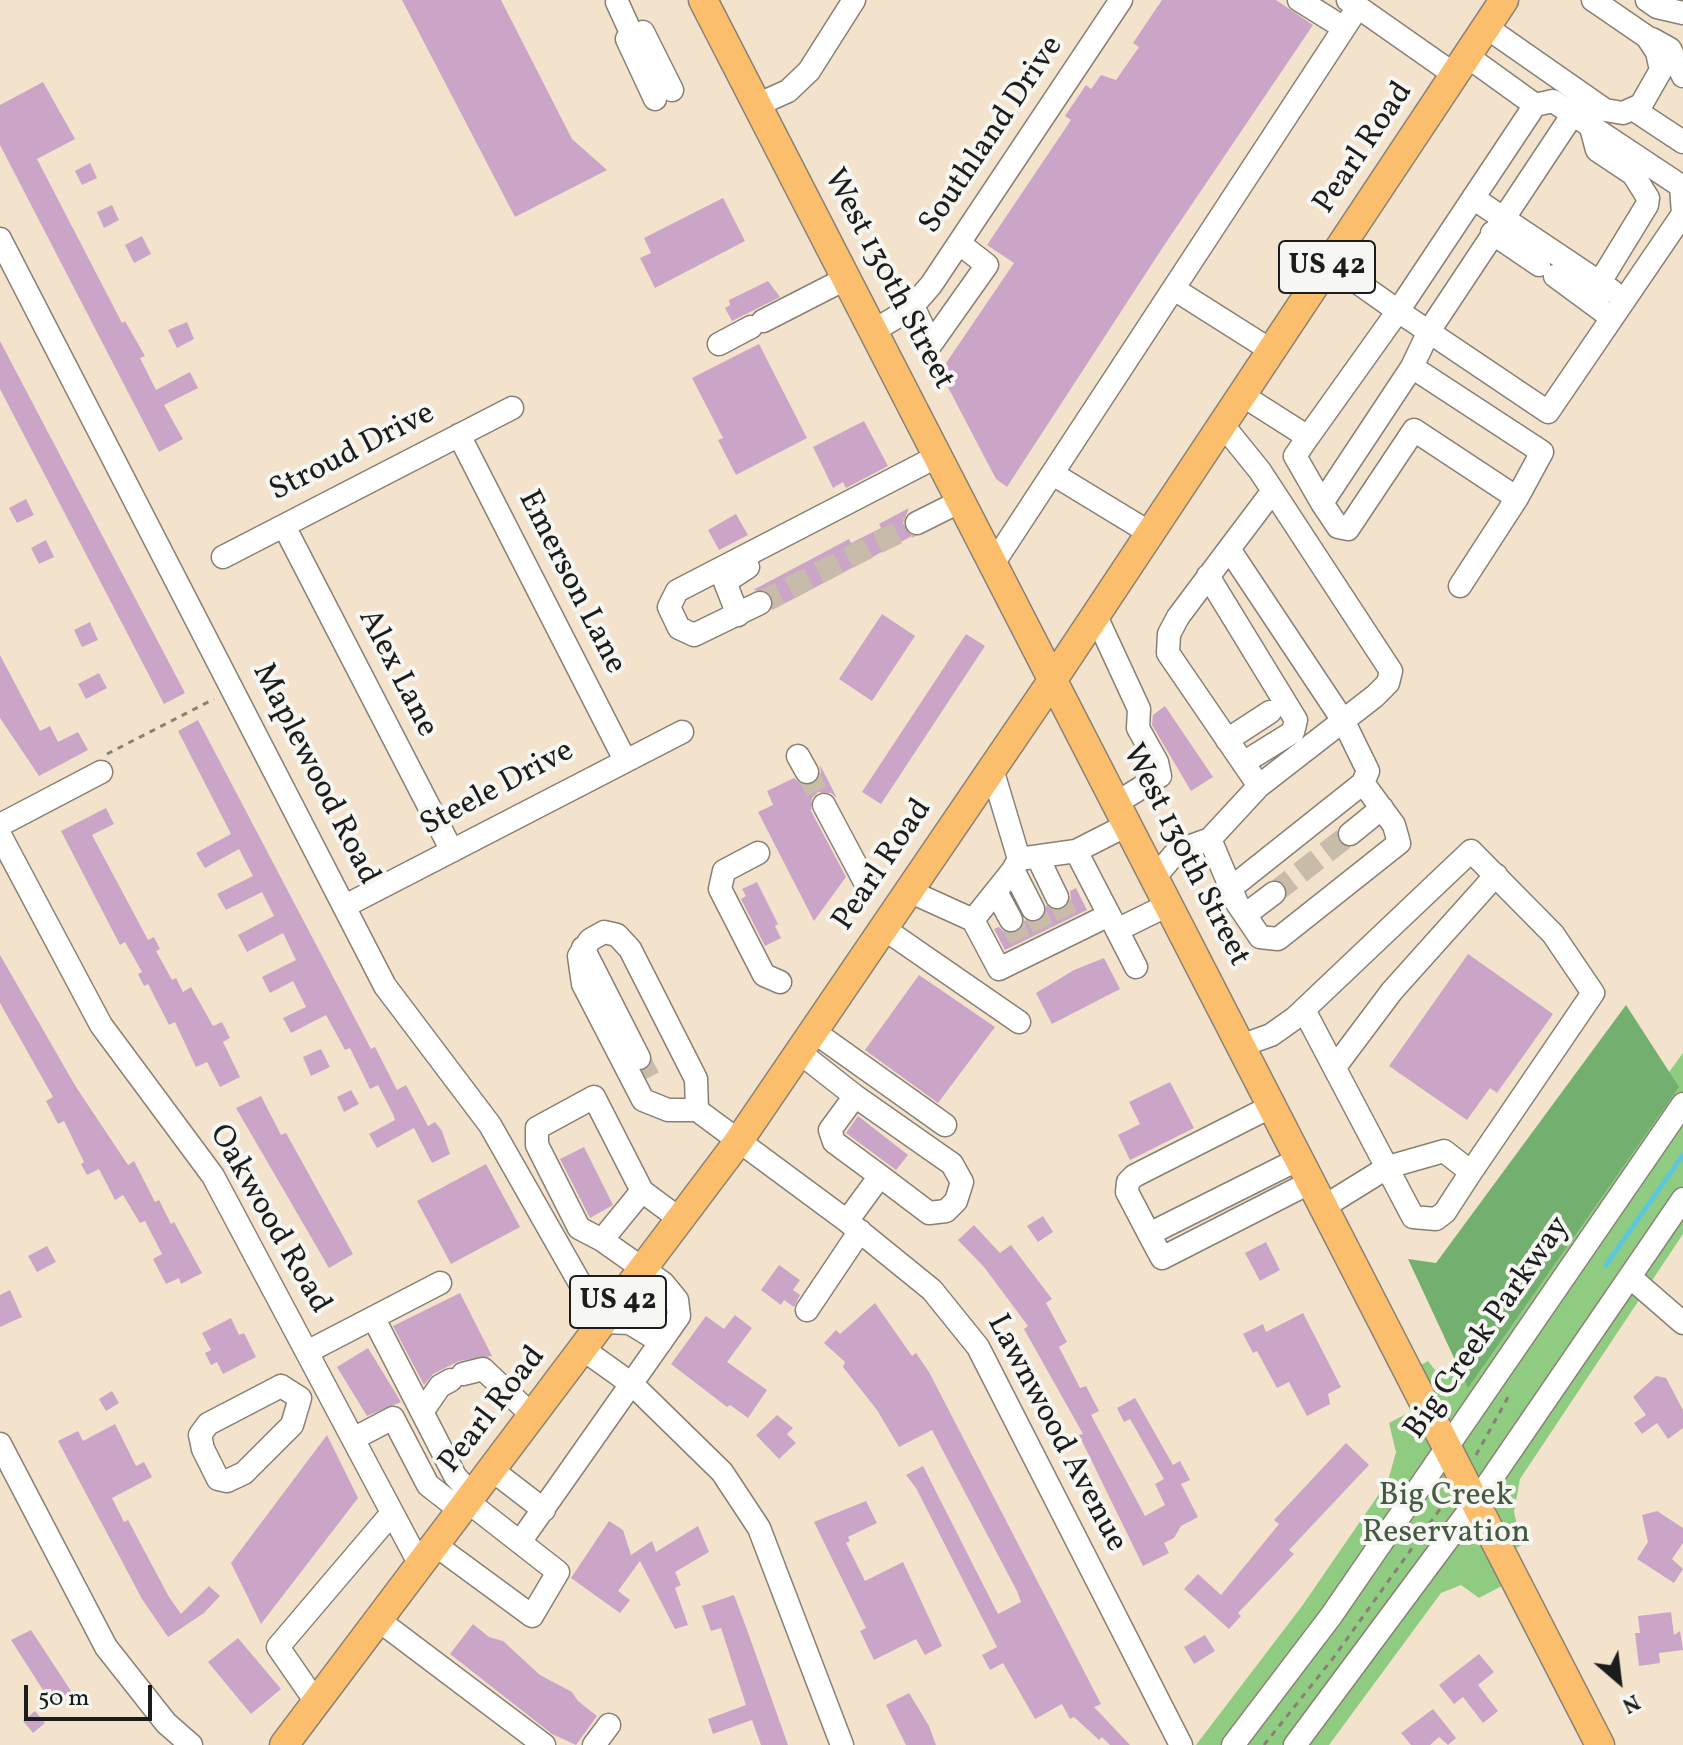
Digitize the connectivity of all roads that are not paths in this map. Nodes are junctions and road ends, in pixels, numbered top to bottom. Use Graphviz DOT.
graph roads {
  1 [pos="703,0"];
  2 [pos="854,0"];
  3 [pos="1121,0"];
  4 [pos="1299,0"];
  5 [pos="1504,0"];
  6 [pos="1593,0"];
  7 [pos="1647,0"];
  8 [pos="617,2"];
  9 [pos="1353,3"];
  10 [pos="1683,13"];
  11 [pos="1486,27"];
  12 [pos="1344,28"];
  13 [pos="1645,36"];
  14 [pos="1461,66"];
  15 [pos="1683,76"];
  16 [pos="664,94"];
  17 [pos="757,105"];
  18 [pos="1535,105"];
  19 [pos="1633,109"];
  20 [pos="1581,119"];
  21 [pos="1683,142"];
  22 [pos="1473,198"];
  23 [pos="1497,226"];
  24 [pos="0,239"];
  25 [pos="960,244"];
  26 [pos="1330,263"];
  27 [pos="847,278"];
  28 [pos="1600,282"];
  29 [pos="1174,289"];
  30 [pos="913,306"];
  31 [pos="1618,308"];
  32 [pos="1398,311"];
  33 [pos="875,330"];
  34 [pos="1429,331"];
  35 [pos="719,344"];
  36 [pos="1272,351"];
  37 [pos="1412,367"];
  38 [pos="1242,395"];
  39 [pos="512,408"];
  40 [pos="1384,409"];
  41 [pos="1548,412"];
  42 [pos="1222,424"];
  43 [pos="1414,430"];
  44 [pos="459,435"];
  45 [pos="1308,437"];
  46 [pos="1542,452"];
  47 [pos="940,455"];
  48 [pos="1053,474"];
  49 [pos="1272,492"];
  50 [pos="1517,498"];
  51 [pos="963,500"];
  52 [pos="1322,503"];
  53 [pos="826,514"];
  54 [pos="917,523"];
  55 [pos="284,526"];
  56 [pos="1150,533"];
  57 [pos="1229,549"];
  58 [pos="223,557"];
  59 [pos="995,561"];
  60 [pos="1208,576"];
  61 [pos="1460,586"];
  62 [pos="760,603"];
  63 [pos="1095,614"];
  64 [pos="738,615"];
  65 [pos="1054,678"];
  66 [pos="1270,712"];
  67 [pos="1344,722"];
  68 [pos="682,732"];
  69 [pos="1227,740"];
  70 [pos="625,760"];
  71 [pos="103,763"];
  72 [pos="1243,763"];
  73 [pos="992,769"];
  74 [pos="1363,783"];
  75 [pos="1259,786"];
  76 [pos="824,805"];
  77 [pos="1382,808"];
  78 [pos="1123,813"];
  79 [pos="0,825"];
  80 [pos="1350,834"];
  81 [pos="0,835"];
  82 [pos="1210,839"];
  83 [pos="452,851"];
  84 [pos="1076,851"];
  85 [pos="758,853"];
  86 [pos="1023,862"];
  87 [pos="1496,875"];
  88 [pos="1156,876"];
  89 [pos="866,884"];
  90 [pos="1231,888"];
  91 [pos="909,891"];
  92 [pos="996,892"];
  93 [pos="1274,893"];
  94 [pos="1057,897"];
  95 [pos="1170,904"];
  96 [pos="345,906"];
  97 [pos="1033,909"];
  98 [pos="1245,915"];
  99 [pos="973,920"];
  100 [pos="1011,920"];
  101 [pos="1113,922"];
  102 [pos="883,928"];
  103 [pos="583,948"];
  104 [pos="1136,967"];
  105 [pos="780,982"];
  106 [pos="1304,1010"];
  107 [pos="1019,1022"];
  108 [pos="806,1042"];
  109 [pos="1243,1045"];
  110 [pos="639,1058"];
  111 [pos="1335,1067"];
  112 [pos="654,1087"];
  113 [pos="855,1096"];
  114 [pos="1683,1104"];
  115 [pos="1274,1105"];
  116 [pos="668,1110"];
  117 [pos="697,1110"];
  118 [pos="945,1125"];
  119 [pos="738,1142"];
  120 [pos="1388,1167"];
  121 [pos="1471,1172"];
  122 [pos="880,1176"];
  123 [pos="1313,1182"];
  124 [pos="642,1191"];
  125 [pos="1683,1199"];
  126 [pos="681,1220"];
  127 [pos="854,1226"];
  128 [pos="579,1228"];
  129 [pos="602,1240"];
  130 [pos="553,1241"];
  131 [pos="645,1270"];
  132 [pos="1630,1277"];
  133 [pos="440,1283"];
  134 [pos="807,1310"];
  135 [pos="374,1319"];
  136 [pos="602,1322"];
  137 [pos="1683,1323"];
  138 [pos="661,1342"];
  139 [pos="584,1350"];
  140 [pos="307,1352"];
  141 [pos="324,1384"];
  142 [pos="633,1385"];
  143 [pos="300,1398"];
  144 [pos="422,1412"];
  145 [pos="533,1416"];
  146 [pos="353,1439"];
  147 [pos="0,1444"];
  148 [pos="1448,1444"];
  149 [pos="492,1470"];
  150 [pos="1477,1500"];
  151 [pos="466,1502"];
  152 [pos="544,1510"];
  153 [pos="392,1513"];
  154 [pos="520,1542"];
  155 [pos="427,1553"];
  156 [pos="377,1619"];
  157 [pos="316,1702"];
  158 [pos="609,1725"];
  159 [pos="191,1745"];
  160 [pos="284,1745"];
  161 [pos="544,1745"];
  162 [pos="594,1745"];
  163 [pos="842,1745"];
  164 [pos="1181,1745"];
  165 [pos="1233,1745"];
  166 [pos="1295,1745"];
  167 [pos="1600,1745"];
  1 -- 17 [label="main road, West 130th Street"];
  2 -- 17 [label="street"];
  3 -- 25 [label="street, Southland Drive"];
  4 -- 12 [label="street"];
  5 -- 11 [label="main road, Pearl Road / US 42"];
  6 -- 13 [label="street"];
  7 -- 10 [label="street"];
  8 -- 16 [label="street"];
  9 -- 12 [label="street"];
  9 -- 14 [label="street"];
  11 -- 14 [label="main road, Pearl Road / US 42"];
  11 -- 19 [label="street"];
  12 -- 29 [label="street"];
  13 -- 15 [label="street"];
  13 -- 19 [label="street"];
  14 -- 18 [label="street"];
  14 -- 26 [label="main road, Pearl Road / US 42"];
  17 -- 27 [label="main road, West 130th Street"];
  18 -- 20 [label="street"];
  18 -- 22 [label="street"];
  19 -- 21 [label="street"];
  20 -- 23 [label="street"];
  20 -- 28 [label="street"];
  20 -- 31 [label="street"];
  22 -- 23 [label="street"];
  22 -- 32 [label="street"];
  23 -- 28 [label="street"];
  23 -- 31 [label="street"];
  23 -- 34 [label="street"];
  24 -- 96 [label="street, Maplewood Road"];
  25 -- 30 [label="street, Southland Drive"];
  25 -- 30 [label="street"];
  26 -- 32 [label="street"];
  26 -- 36 [label="main road, Pearl Road / US 42"];
  27 -- 33 [label="main road, West 130th Street"];
  27 -- 35 [label="street"];
  28 -- 31 [label="street"];
  29 -- 36 [label="street"];
  29 -- 48 [label="street"];
  30 -- 33 [label="street, Southland Drive"];
  31 -- 41 [label="street"];
  32 -- 34 [label="street"];
  32 -- 45 [label="street"];
  33 -- 47 [label="main road, West 130th Street"];
  34 -- 37 [label="street"];
  34 -- 41 [label="street"];
  36 -- 38 [label="main road, Pearl Road / US 42"];
  37 -- 40 [label="street"];
  37 -- 46 [label="street"];
  38 -- 42 [label="main road, Pearl Road / US 42"];
  38 -- 45 [label="street"];
  39 -- 44 [label="street, Stroud Drive"];
  40 -- 43 [label="street"];
  40 -- 52 [label="street"];
  41 -- 46 [label="street"];
  42 -- 49 [label="street"];
  42 -- 56 [label="main road, Pearl Road / US 42"];
  43 -- 50 [label="street"];
  43 -- 52 [label="street"];
  44 -- 55 [label="street, Stroud Drive"];
  44 -- 70 [label="street, Emerson Lane"];
  45 -- 52 [label="street"];
  46 -- 50 [label="street"];
  47 -- 51 [label="main road, West 130th Street"];
  47 -- 53 [label="street"];
  48 -- 56 [label="street"];
  48 -- 59 [label="street"];
  49 -- 57 [label="street"];
  49 -- 67 [label="street"];
  50 -- 61 [label="street"];
  51 -- 54 [label="street"];
  51 -- 59 [label="main road, West 130th Street"];
  53 -- 64 [label="street"];
  53 -- 64 [label="street"];
  55 -- 58 [label="street, Stroud Drive"];
  55 -- 83 [label="street, Alex Lane"];
  56 -- 63 [label="main road, Pearl Road / US 42"];
  57 -- 60 [label="street"];
  57 -- 67 [label="street"];
  59 -- 65 [label="main road, West 130th Street"];
  60 -- 69 [label="street"];
  60 -- 72 [label="street"];
  62 -- 64 [label="street"];
  63 -- 65 [label="main road, Pearl Road / US 42"];
  63 -- 78 [label="street"];
  65 -- 73 [label="main road, Pearl Road / US 42"];
  65 -- 78 [label="main road, West 130th Street"];
  66 -- 69 [label="street"];
  67 -- 74 [label="street"];
  67 -- 75 [label="street"];
  68 -- 70 [label="street, Steele Drive"];
  69 -- 72 [label="street"];
  70 -- 83 [label="street, Steele Drive"];
  71 -- 79 [label="street"];
  72 -- 75 [label="street"];
  73 -- 86 [label="street"];
  73 -- 91 [label="main road, Pearl Road / US 42"];
  74 -- 77 [label="street"];
  74 -- 90 [label="street"];
  75 -- 82 [label="street"];
  76 -- 89 [label="street"];
  77 -- 80 [label="street"];
  77 -- 98 [label="street"];
  78 -- 84 [label="street"];
  78 -- 88 [label="main road, West 130th Street"];
  81 -- 140 [label="street, Oakwood Road"];
  82 -- 88 [label="street"];
  82 -- 90 [label="street"];
  83 -- 96 [label="street, Steele Drive"];
  84 -- 86 [label="street"];
  84 -- 101 [label="street"];
  85 -- 105 [label="street"];
  86 -- 92 [label="street"];
  86 -- 94 [label="street"];
  86 -- 97 [label="street"];
  87 -- 106 [label="street"];
  87 -- 111 [label="street"];
  87 -- 121 [label="street"];
  88 -- 95 [label="main road, West 130th Street"];
  90 -- 98 [label="street"];
  91 -- 99 [label="street"];
  91 -- 102 [label="main road, Pearl Road / US 42"];
  92 -- 99 [label="street"];
  92 -- 100 [label="street"];
  93 -- 98 [label="street"];
  95 -- 101 [label="street"];
  95 -- 109 [label="main road, West 130th Street"];
  96 -- 130 [label="street, Maplewood Road"];
  99 -- 101 [label="street"];
  101 -- 104 [label="street"];
  102 -- 107 [label="street"];
  102 -- 108 [label="main road, Pearl Road / US 42"];
  103 -- 110 [label="street"];
  103 -- 116 [label="street"];
  103 -- 117 [label="street"];
  106 -- 109 [label="street"];
  106 -- 111 [label="street"];
  108 -- 113 [label="street"];
  108 -- 118 [label="street"];
  108 -- 119 [label="main road, Pearl Road / US 42"];
  109 -- 115 [label="main road, West 130th Street"];
  111 -- 120 [label="street"];
  112 -- 116 [label="street"];
  113 -- 122 [label="street"];
  113 -- 122 [label="street"];
  114 -- 148 [label="street, Big Creek Parkway"];
  115 -- 123 [label="main road, West 130th Street"];
  115 -- 123 [label="street"];
  116 -- 117 [label="street"];
  117 -- 119 [label="street, Lawnwood Avenue"];
  119 -- 126 [label="main road, Pearl Road / US 42"];
  119 -- 127 [label="street, Lawnwood Avenue"];
  120 -- 121 [label="street"];
  120 -- 121 [label="street"];
  120 -- 123 [label="street"];
  122 -- 127 [label="street"];
  123 -- 148 [label="main road, West 130th Street"];
  124 -- 126 [label="street"];
  124 -- 128 [label="street"];
  124 -- 129 [label="street"];
  125 -- 132 [label="street"];
  126 -- 131 [label="main road, Pearl Road / US 42"];
  127 -- 134 [label="street"];
  127 -- 164 [label="street, Lawnwood Avenue"];
  128 -- 129 [label="street"];
  128 -- 130 [label="street"];
  129 -- 131 [label="street"];
  130 -- 136 [label="street, Maplewood Road"];
  131 -- 136 [label="main road, Pearl Road / US 42"];
  131 -- 138 [label="street"];
  132 -- 137 [label="street"];
  132 -- 150 [label="street"];
  133 -- 135 [label="street"];
  135 -- 140 [label="street"];
  135 -- 144 [label="street"];
  136 -- 138 [label="street"];
  136 -- 139 [label="main road, Pearl Road / US 42"];
  138 -- 142 [label="street"];
  139 -- 142 [label="street"];
  139 -- 145 [label="main road, Pearl Road / US 42"];
  140 -- 141 [label="street, Oakwood Road"];
  141 -- 143 [label="street"];
  141 -- 146 [label="street, Oakwood Road"];
  142 -- 152 [label="street"];
  142 -- 163 [label="street"];
  143 -- 143 [label="street"];
  144 -- 145 [label="street"];
  144 -- 151 [label="street"];
  145 -- 149 [label="main road, Pearl Road / US 42"];
  146 -- 151 [label="street"];
  146 -- 153 [label="street, Oakwood Road"];
  147 -- 159 [label="street"];
  148 -- 150 [label="main road, West 130th Street"];
  148 -- 165 [label="street, Big Creek Parkway"];
  149 -- 151 [label="main road, Pearl Road / US 42"];
  149 -- 152 [label="street"];
  150 -- 166 [label="street"];
  150 -- 167 [label="main road, West 130th Street"];
  151 -- 154 [label="street"];
  151 -- 155 [label="main road, Pearl Road / US 42"];
  152 -- 154 [label="street"];
  153 -- 155 [label="street, Oakwood Road"];
  153 -- 157 [label="street"];
  154 -- 155 [label="street"];
  155 -- 156 [label="main road, Pearl Road / US 42"];
  156 -- 157 [label="main road, Pearl Road / US 42"];
  156 -- 161 [label="street"];
  157 -- 160 [label="main road, Pearl Road / US 42"];
  158 -- 162 [label="street"];
}
